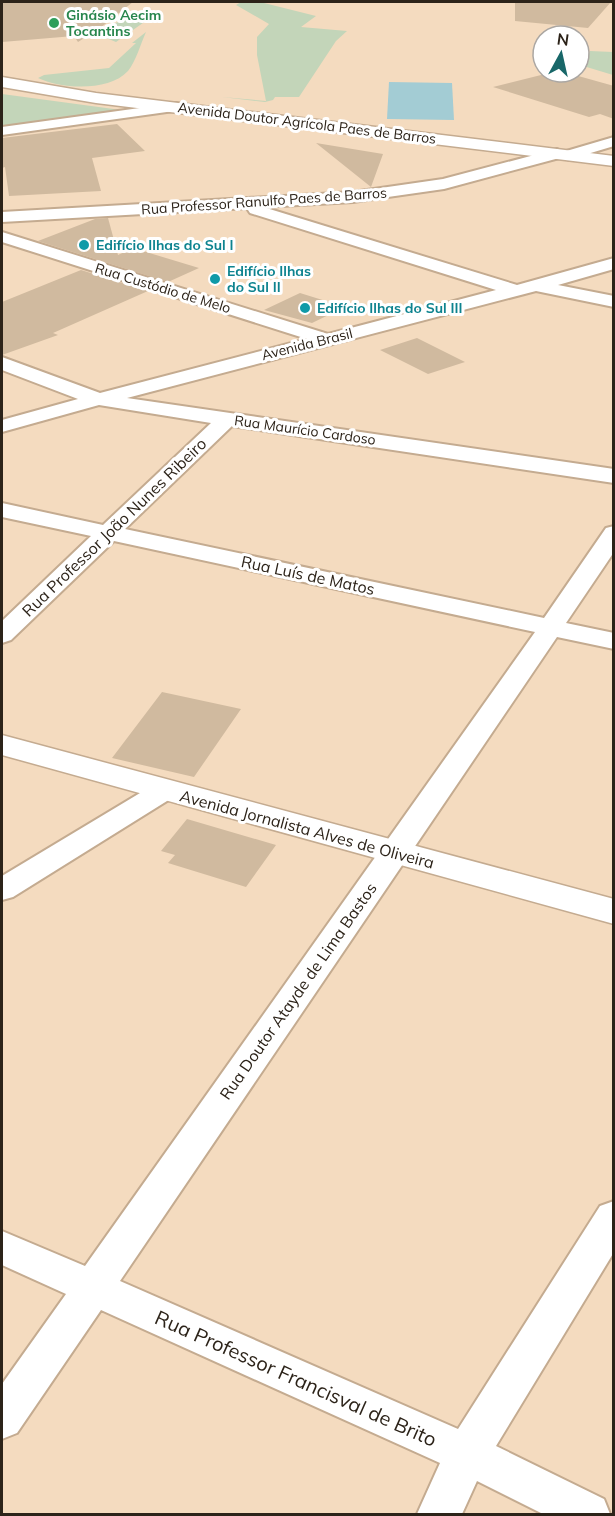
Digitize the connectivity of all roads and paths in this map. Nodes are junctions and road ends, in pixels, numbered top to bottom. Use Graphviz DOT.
graph roads {
  1 [pos="2,82"];
  2 [pos="176,107"];
  3 [pos="2,131"];
  4 [pos="614,141"];
  5 [pos="563,154"];
  6 [pos="614,161"];
  7 [pos="240,205"];
  8 [pos="2,217"];
  9 [pos="2,237"];
  10 [pos="614,263"];
  11 [pos="527,288"];
  12 [pos="614,302"];
  13 [pos="325,339"];
  14 [pos="2,363"];
  15 [pos="98,399"];
  16 [pos="227,419"];
  17 [pos="2,426"];
  18 [pos="614,476"];
  19 [pos="2,510"];
  20 [pos="108,533"];
  21 [pos="614,533"];
  22 [pos="551,627"];
  23 [pos="2,635"];
  24 [pos="614,641"];
  25 [pos="2,745"];
  26 [pos="165,790"];
  27 [pos="392,853"];
  28 [pos="2,890"];
  29 [pos="614,912"];
  30 [pos="614,1217"];
  31 [pos="2,1246"];
  32 [pos="93,1288"];
  33 [pos="2,1419"];
  34 [pos="466,1454"];
  35 [pos="439,1515"];
  36 [pos="588,1515"];
  1 -- 2 [label="street, Avenida Doutor Agrícola Paes de Barros"];
  2 -- 3 [label="street"];
  2 -- 5 [label="street, Avenida Doutor Agrícola Paes de Barros"];
  4 -- 5 [label="street, Rua Professor Ranulfo Paes de Barros"];
  5 -- 6 [label="street, Avenida Doutor Agrícola Paes de Barros"];
  5 -- 7 [label="street, Rua Professor Ranulfo Paes de Barros"];
  7 -- 8 [label="street, Rua Professor Ranulfo Paes de Barros"];
  7 -- 11 [label="street"];
  9 -- 13 [label="street, Rua Custódio de Melo"];
  10 -- 11 [label="street, Avenida Brasil"];
  11 -- 12 [label="street"];
  11 -- 13 [label="street, Avenida Brasil"];
  13 -- 15 [label="street, Avenida Brasil"];
  14 -- 15 [label="street, Rua Maurício Cardoso"];
  15 -- 16 [label="street, Rua Maurício Cardoso"];
  15 -- 17 [label="street, Avenida Brasil"];
  16 -- 18 [label="street, Rua Maurício Cardoso"];
  16 -- 20 [label="street, Rua Professor João Nunes Ribeiro"];
  19 -- 20 [label="street, Rua Luís de Matos"];
  20 -- 22 [label="street, Rua Luís de Matos"];
  20 -- 23 [label="street, Rua Professor João Nunes Ribeiro"];
  21 -- 22 [label="street, Rua Doutor Atayde de Lima Bastos"];
  22 -- 24 [label="street, Rua Luís de Matos"];
  22 -- 27 [label="street, Rua Doutor Atayde de Lima Bastos"];
  25 -- 26 [label="street, Avenida Jornalista Alves de Oliveira"];
  26 -- 27 [label="street, Avenida Jornalista Alves de Oliveira"];
  26 -- 28 [label="street"];
  27 -- 29 [label="street, Avenida Jornalista Alves de Oliveira"];
  27 -- 32 [label="street, Rua Doutor Atayde de Lima Bastos"];
  30 -- 34 [label="street"];
  31 -- 32 [label="street, Rua Professor Francisval de Brito"];
  32 -- 33 [label="street, Rua Doutor Atayde de Lima Bastos"];
  32 -- 34 [label="street, Rua Professor Francisval de Brito"];
  34 -- 35 [label="street"];
  34 -- 36 [label="street, Rua Professor Francisval de Brito"];
}
